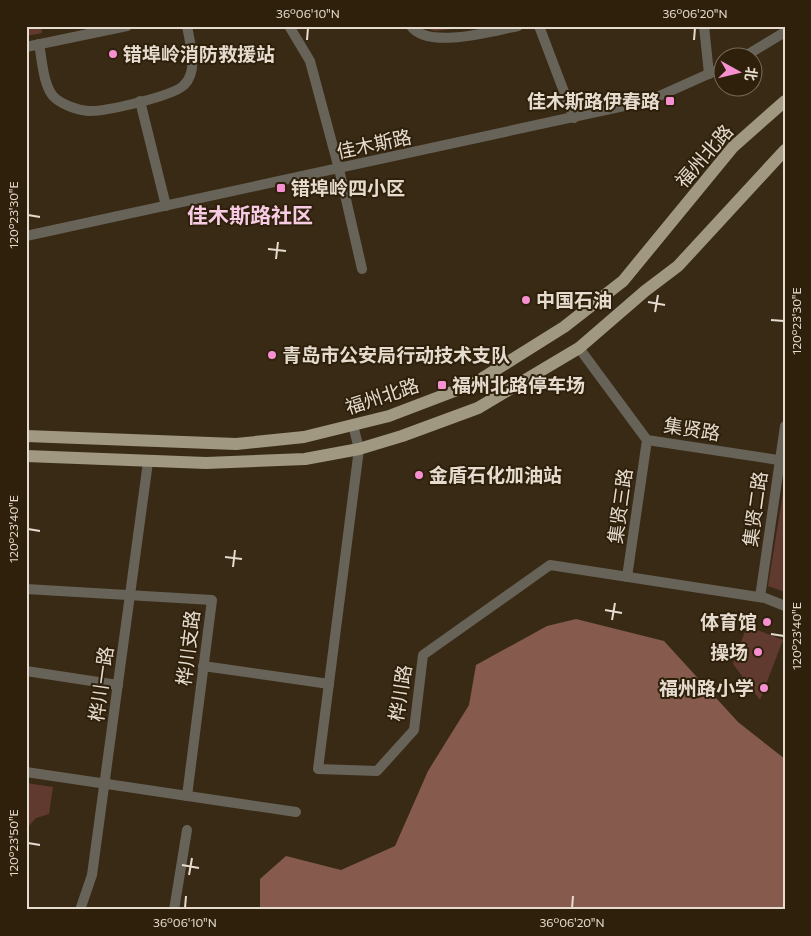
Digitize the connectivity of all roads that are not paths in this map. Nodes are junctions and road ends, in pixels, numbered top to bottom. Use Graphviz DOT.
graph roads {
  1 [pos="124,26"];
  2 [pos="187,26"];
  3 [pos="289,26"];
  4 [pos="411,26"];
  5 [pos="518,26"];
  6 [pos="539,26"];
  7 [pos="704,26"];
  8 [pos="785,32"];
  9 [pos="39,44"];
  10 [pos="26,47"];
  11 [pos="759,48"];
  12 [pos="714,72"];
  13 [pos="709,74"];
  14 [pos="140,101"];
  15 [pos="785,101"];
  16 [pos="574,118"];
  17 [pos="785,150"];
  18 [pos="339,169"];
  19 [pos="166,206"];
  20 [pos="26,236"];
  21 [pos="362,269"];
  22 [pos="579,348"];
  23 [pos="353,425"];
  24 [pos="785,426"];
  25 [pos="26,436"];
  26 [pos="646,440"];
  27 [pos="359,448"];
  28 [pos="26,456"];
  29 [pos="782,461"];
  30 [pos="148,462"];
  31 [pos="628,577"];
  32 [pos="26,588"];
  33 [pos="131,595"];
  34 [pos="760,597"];
  35 [pos="785,606"];
  36 [pos="203,666"];
  37 [pos="26,671"];
  38 [pos="329,684"];
  39 [pos="118,685"];
  40 [pos="26,772"];
  41 [pos="104,783"];
  42 [pos="187,796"];
  43 [pos="296,812"];
  44 [pos="187,830"];
  45 [pos="80,910"];
  46 [pos="174,910"];
  1 -- 9 [label="street"];
  2 -- 14 [label="street"];
  3 -- 18 [label="street"];
  4 -- 5 [label="street"];
  6 -- 16 [label="street"];
  7 -- 13 [label="street"];
  8 -- 11 [label="street"];
  9 -- 10 [label="street"];
  9 -- 14 [label="street"];
  12 -- 13 [label="street, 佳木斯路"];
  13 -- 16 [label="street, 佳木斯路"];
  14 -- 19 [label="street"];
  15 -- 23 [label="main road, 福州北路"];
  16 -- 18 [label="street, 佳木斯路"];
  17 -- 22 [label="main road"];
  18 -- 19 [label="street, 佳木斯路"];
  18 -- 21 [label="street"];
  19 -- 20 [label="street, 佳木斯路"];
  22 -- 26 [label="street, 集贤路"];
  22 -- 27 [label="main road"];
  23 -- 25 [label="main road, 福州北路"];
  23 -- 27 [label="street, 桦川路"];
  24 -- 29 [label="street, 集贤二路"];
  26 -- 29 [label="street, 集贤路"];
  26 -- 31 [label="street, 集贤三路"];
  27 -- 30 [label="main road"];
  27 -- 38 [label="street, 桦川路"];
  28 -- 30 [label="main road"];
  29 -- 34 [label="street, 集贤二路"];
  30 -- 33 [label="street, 桦川一路"];
  31 -- 34 [label="street, 桦川路"];
  31 -- 38 [label="street, 桦川路"];
  32 -- 33 [label="street, 桦川支路"];
  33 -- 36 [label="street, 桦川支路"];
  33 -- 39 [label="street, 桦川一路"];
  34 -- 35 [label="street, 桦川路"];
  36 -- 38 [label="street"];
  36 -- 42 [label="street, 桦川支路"];
  37 -- 39 [label="street"];
  39 -- 41 [label="street, 桦川一路"];
  40 -- 41 [label="street"];
  41 -- 42 [label="street"];
  41 -- 45 [label="street, 桦川一路"];
  42 -- 43 [label="street"];
  44 -- 46 [label="street"];
}
